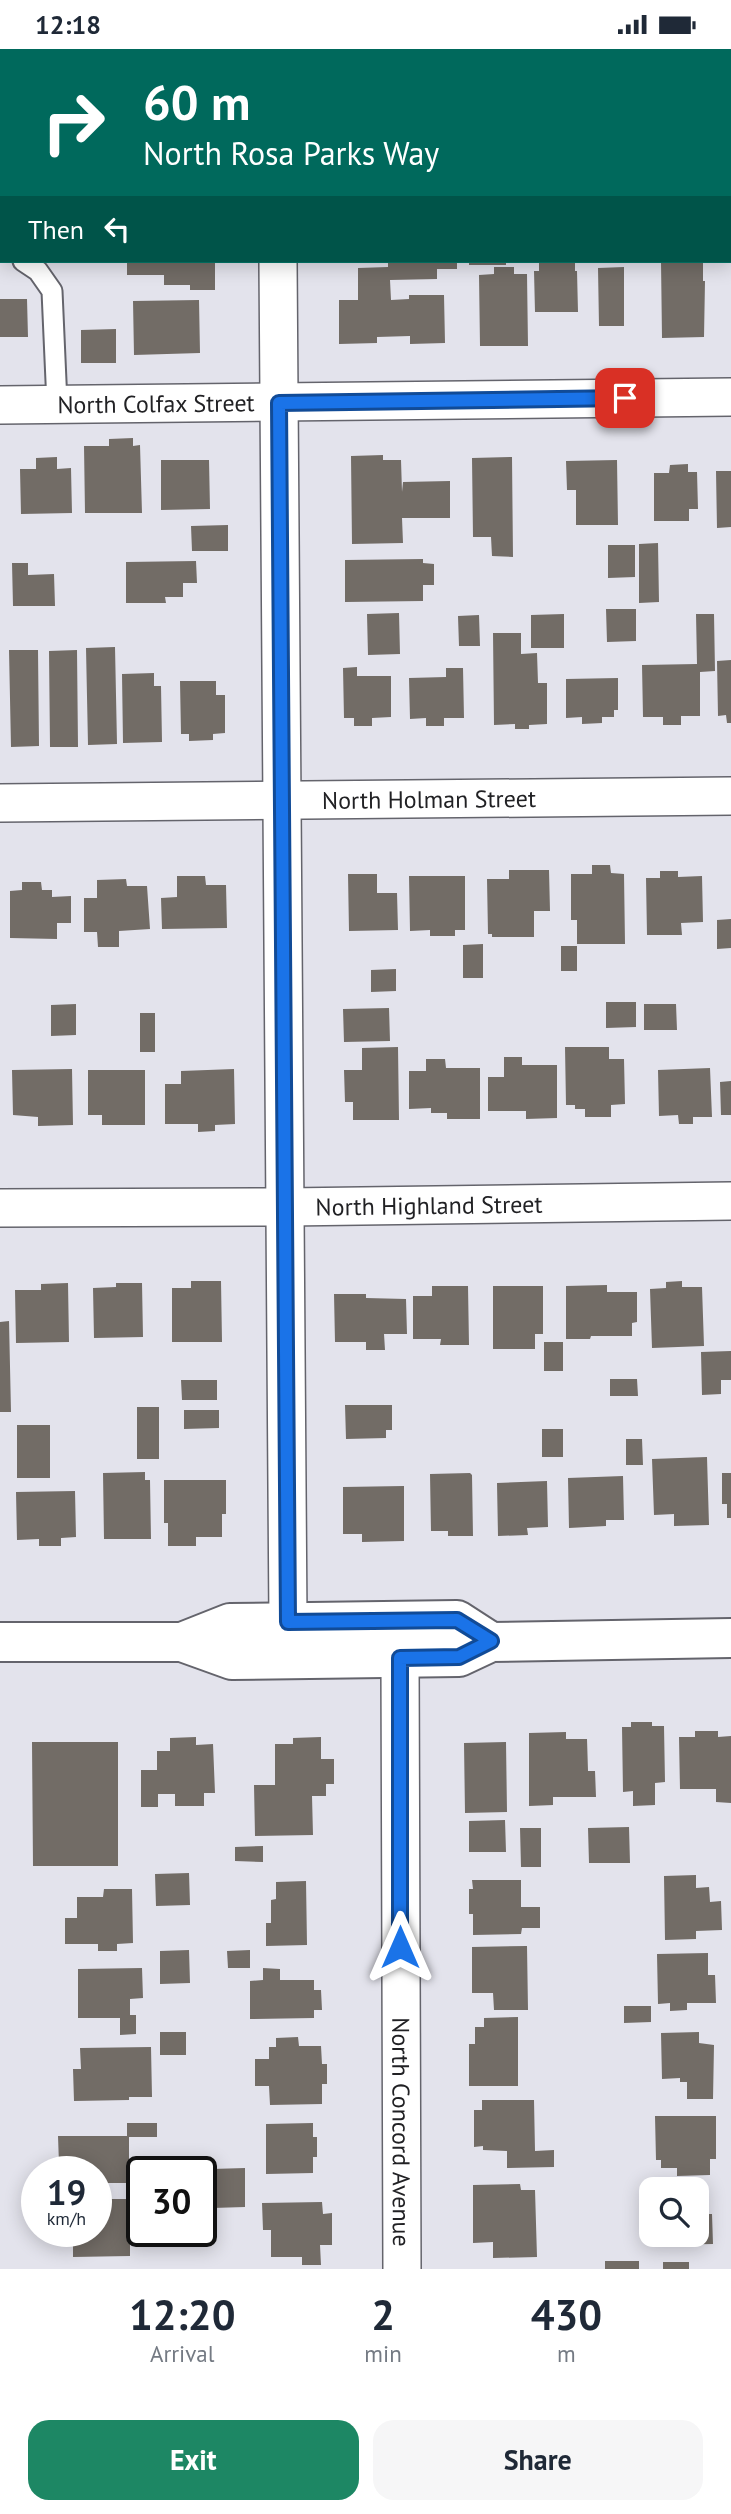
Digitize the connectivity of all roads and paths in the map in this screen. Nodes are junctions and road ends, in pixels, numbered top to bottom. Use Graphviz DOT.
graph roads {
  1 [pos="26,263"];
  2 [pos="278,263"];
  3 [pos="731,397"];
  4 [pos="279,403"];
  5 [pos="57,404"];
  6 [pos="0,405"];
  7 [pos="731,796"];
  8 [pos="283,801"];
  9 [pos="0,803"];
  10 [pos="731,1201"];
  11 [pos="287,1207"];
  12 [pos="0,1208"];
  13 [pos="288,1622"];
  14 [pos="731,1638"];
  15 [pos="491,1641"];
  16 [pos="0,1642"];
  17 [pos="183,1642"];
  18 [pos="400,1658"];
  19 [pos="402,2269"];
  1 -- 5 [label="lane"];
  2 -- 4 [label="street"];
  3 -- 4 [label="street, North Colfax Street"];
  4 -- 5 [label="street, North Colfax Street"];
  4 -- 8 [label="street"];
  5 -- 6 [label="street, North Colfax Street"];
  7 -- 8 [label="street, North Holman Street"];
  8 -- 9 [label="street, North Holman Street"];
  8 -- 11 [label="street"];
  10 -- 11 [label="street, North Highland Street"];
  11 -- 12 [label="street, North Highland Street"];
  11 -- 13 [label="street"];
  13 -- 15 [label="main road"];
  13 -- 17 [label="main road"];
  14 -- 15 [label="main road"];
  15 -- 18 [label="main road"];
  16 -- 17 [label="main road"];
  17 -- 18 [label="main road"];
  18 -- 19 [label="street, North Concord Avenue"];
}
